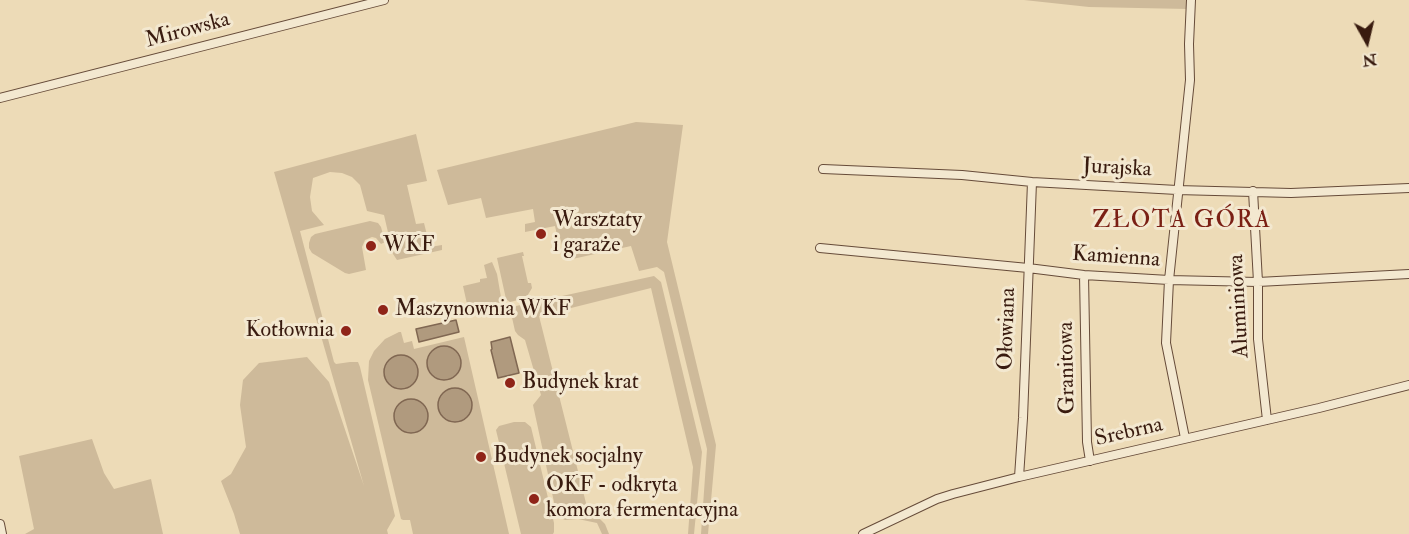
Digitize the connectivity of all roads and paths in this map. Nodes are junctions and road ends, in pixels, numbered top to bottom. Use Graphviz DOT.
graph roads {
  1 [pos="384,0"];
  2 [pos="1191,0"];
  3 [pos="0,98"];
  4 [pos="824,169"];
  5 [pos="1032,182"];
  6 [pos="1409,188"];
  7 [pos="1177,190"];
  8 [pos="1253,191"];
  9 [pos="820,248"];
  10 [pos="1028,268"];
  11 [pos="1409,274"];
  12 [pos="1084,275"];
  13 [pos="1168,280"];
  14 [pos="1258,282"];
  15 [pos="1409,385"];
  16 [pos="1267,420"];
  17 [pos="1185,438"];
  18 [pos="1090,461"];
  19 [pos="1019,477"];
  20 [pos="0,524"];
  21 [pos="2,534"];
  22 [pos="863,534"];
  1 -- 3 [label="street, Mirowska"];
  2 -- 7 [label="street"];
  4 -- 5 [label="street, Jurajska"];
  5 -- 7 [label="street, Jurajska"];
  5 -- 10 [label="street, Ołowiana"];
  6 -- 8 [label="street, Jurajska"];
  7 -- 8 [label="street, Jurajska"];
  7 -- 13 [label="street"];
  8 -- 14 [label="street, Aluminiowa"];
  9 -- 10 [label="street, Kamienna"];
  10 -- 12 [label="street, Kamienna"];
  10 -- 19 [label="street, Ołowiana"];
  11 -- 14 [label="street, Kamienna"];
  12 -- 13 [label="street, Kamienna"];
  12 -- 18 [label="street, Granitowa"];
  13 -- 14 [label="street, Kamienna"];
  13 -- 17 [label="street"];
  14 -- 16 [label="street, Aluminiowa"];
  15 -- 16 [label="street, Srebrna"];
  16 -- 17 [label="street, Srebrna"];
  17 -- 18 [label="street, Srebrna"];
  18 -- 19 [label="street, Srebrna"];
  19 -- 22 [label="street, Srebrna"];
  20 -- 21 [label="street"];
}
